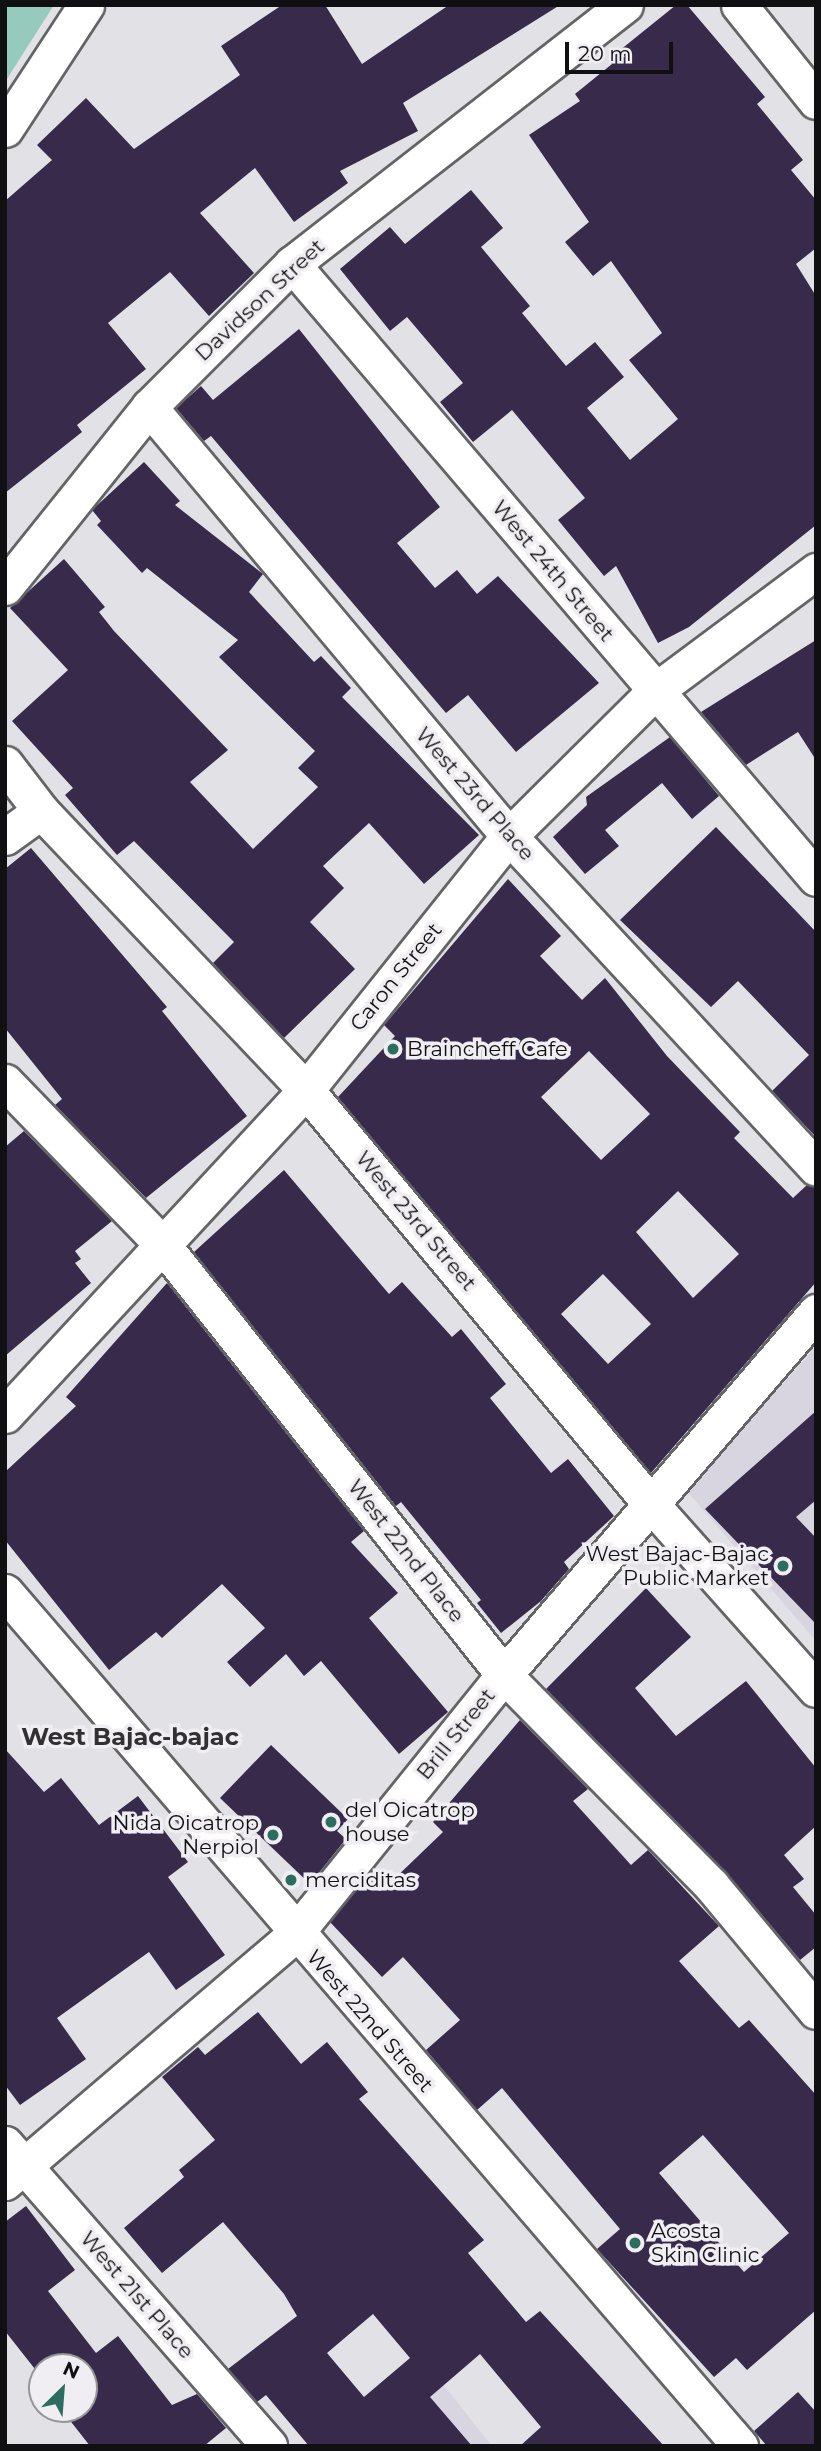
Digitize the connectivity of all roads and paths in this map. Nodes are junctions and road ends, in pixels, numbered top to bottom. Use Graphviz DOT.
graph roads {
  1 [pos="86,5"];
  2 [pos="625,5"];
  3 [pos="739,5"];
  4 [pos="816,102"];
  5 [pos="5,129"];
  6 [pos="292,264"];
  7 [pos="149,407"];
  8 [pos="816,571"];
  9 [pos="5,587"];
  10 [pos="655,691"];
  11 [pos="5,764"];
  12 [pos="41,811"];
  13 [pos="5,836"];
  14 [pos="509,836"];
  15 [pos="816,878"];
  16 [pos="5,1082"];
  17 [pos="306,1090"];
  18 [pos="816,1168"];
  19 [pos="162,1244"];
  20 [pos="816,1312"];
  21 [pos="5,1415"];
  22 [pos="650,1503"];
  23 [pos="5,1592"];
  24 [pos="504,1675"];
  25 [pos="816,1689"];
  26 [pos="294,1935"];
  27 [pos="816,2011"];
  28 [pos="11,2164"];
  29 [pos="269,2446"];
  30 [pos="740,2446"];
  1 -- 5 [label="street"];
  2 -- 6 [label="street, Davidson Street"];
  3 -- 4 [label="street"];
  6 -- 7 [label="street, Davidson Street"];
  6 -- 10 [label="street, West 24th Street"];
  7 -- 9 [label="street, Davidson Street"];
  7 -- 14 [label="street, West 23rd Place"];
  8 -- 10 [label="street, Caron Street"];
  10 -- 14 [label="street, Caron Street"];
  10 -- 15 [label="street, West 24th Street"];
  11 -- 12 [label="street, West 23rd Street"];
  12 -- 13 [label="street"];
  12 -- 17 [label="street, West 23rd Street"];
  14 -- 17 [label="street, Caron Street"];
  14 -- 18 [label="street, West 23rd Place"];
  16 -- 19 [label="street, West 22nd Place"];
  17 -- 19 [label="street, Caron Street"];
  17 -- 22 [label="street, West 23rd Street"];
  19 -- 21 [label="street, Caron Street"];
  19 -- 24 [label="street, West 22nd Place"];
  20 -- 22 [label="street, Brill Street"];
  22 -- 24 [label="street, Brill Street"];
  22 -- 25 [label="street, West 23rd Street"];
  23 -- 26 [label="street, West 22nd Street"];
  24 -- 26 [label="street, Brill Street"];
  24 -- 27 [label="street, West 22nd Place"];
  26 -- 28 [label="street, Brill Street"];
  26 -- 30 [label="street, West 22nd Street"];
  28 -- 29 [label="street, West 21st Place"];
}
